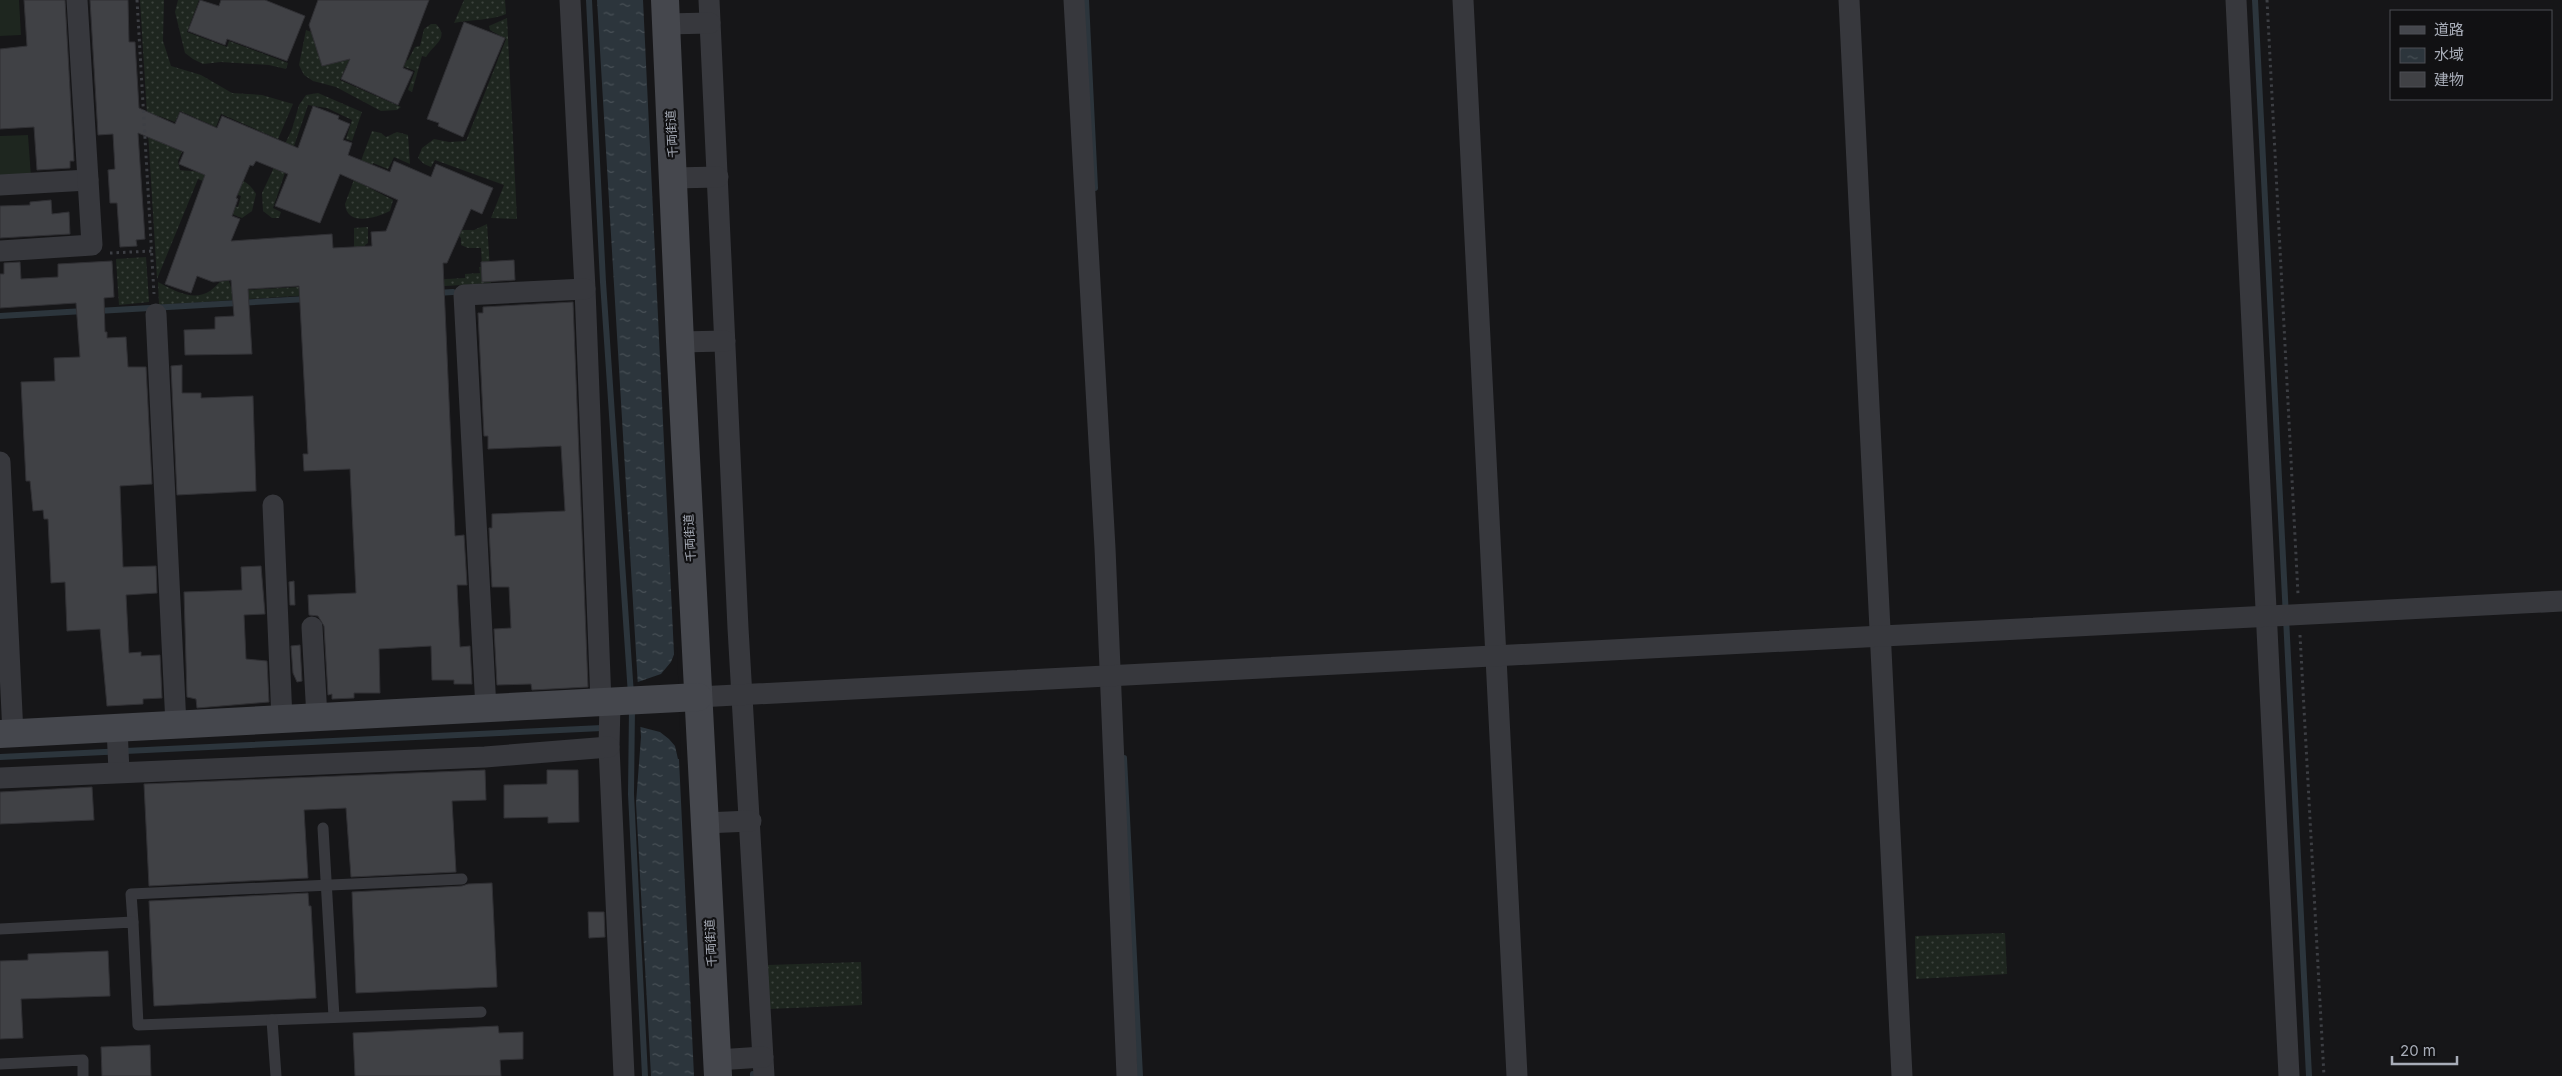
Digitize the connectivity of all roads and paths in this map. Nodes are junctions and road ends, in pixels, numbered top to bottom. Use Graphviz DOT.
graph roads {
  1 [pos="77,0"];
  2 [pos="137,0"];
  3 [pos="570,0"];
  4 [pos="709,0"];
  5 [pos="1074,0"];
  6 [pos="1462,0"];
  7 [pos="1849,0"];
  8 [pos="2236,0"];
  9 [pos="2267,0"];
  10 [pos="666,12"];
  11 [pos="702,23"];
  12 [pos="710,177"];
  13 [pos="674,178"];
  14 [pos="88,180"];
  15 [pos="0,185"];
  16 [pos="92,245"];
  17 [pos="0,251"];
  18 [pos="152,251"];
  19 [pos="584,289"];
  20 [pos="155,308"];
  21 [pos="717,341"];
  22 [pos="680,342"];
  23 [pos="0,462"];
  24 [pos="273,505"];
  25 [pos="2562,601"];
  26 [pos="2284,615"];
  27 [pos="312,627"];
  28 [pos="1880,635"];
  29 [pos="1496,654"];
  30 [pos="1118,674"];
  31 [pos="742,694"];
  32 [pos="688,697"];
  33 [pos="612,703"];
  34 [pos="486,709"];
  35 [pos="318,718"];
  36 [pos="282,720"];
  37 [pos="176,725"];
  38 [pos="6,734"];
  39 [pos="609,747"];
  40 [pos="118,751"];
  41 [pos="0,778"];
  42 [pos="751,821"];
  43 [pos="704,823"];
  44 [pos="323,828"];
  45 [pos="462,879"];
  46 [pos="327,886"];
  47 [pos="133,922"];
  48 [pos="0,929"];
  49 [pos="481,1012"];
  50 [pos="334,1017"];
  51 [pos="272,1020"];
  52 [pos="0,1064"];
  53 [pos="763,1067"];
  54 [pos="717,1068"];
  55 [pos="84,1076"];
  56 [pos="276,1076"];
  57 [pos="624,1076"];
  58 [pos="1127,1076"];
  59 [pos="1517,1076"];
  60 [pos="1902,1076"];
  61 [pos="2289,1076"];
  62 [pos="2324,1076"];
  1 -- 14 [label="street"];
  2 -- 18 [label="path"];
  3 -- 19 [label="street"];
  4 -- 11 [label="street"];
  5 -- 30 [label="street"];
  6 -- 29 [label="street"];
  7 -- 28 [label="street"];
  8 -- 26 [label="street"];
  9 -- 26 [label="path"];
  10 -- 11 [label="street"];
  10 -- 13 [label="street, 千両街道"];
  11 -- 12 [label="street"];
  12 -- 13 [label="street"];
  12 -- 21 [label="street"];
  13 -- 22 [label="street, 千両街道"];
  14 -- 15 [label="street"];
  14 -- 16 [label="street"];
  16 -- 17 [label="street"];
  16 -- 18 [label="path"];
  18 -- 20 [label="path"];
  19 -- 33 [label="street"];
  19 -- 34 [label="street"];
  20 -- 37 [label="street"];
  21 -- 22 [label="street"];
  21 -- 31 [label="street"];
  22 -- 32 [label="street, 千両街道"];
  23 -- 38 [label="street"];
  24 -- 36 [label="street"];
  25 -- 26 [label="street"];
  26 -- 28 [label="street"];
  26 -- 61 [label="street"];
  26 -- 62 [label="path"];
  27 -- 35 [label="street"];
  28 -- 29 [label="street"];
  28 -- 60 [label="street"];
  29 -- 30 [label="street"];
  29 -- 59 [label="street"];
  30 -- 31 [label="street"];
  30 -- 58 [label="street"];
  31 -- 32 [label="street"];
  31 -- 42 [label="street"];
  32 -- 33 [label="street"];
  32 -- 43 [label="street, 千両街道"];
  33 -- 34 [label="street"];
  33 -- 39 [label="street"];
  34 -- 35 [label="street"];
  35 -- 36 [label="street"];
  36 -- 37 [label="street"];
  37 -- 40 [label="street"];
  38 -- 40 [label="street"];
  39 -- 40 [label="street"];
  39 -- 57 [label="street"];
  40 -- 41 [label="street"];
  42 -- 43 [label="street"];
  42 -- 53 [label="street"];
  43 -- 54 [label="street, 千両街道"];
  44 -- 46 [label="lane"];
  45 -- 46 [label="lane"];
  46 -- 47 [label="lane"];
  46 -- 50 [label="lane"];
  47 -- 48 [label="lane"];
  47 -- 51 [label="lane"];
  49 -- 50 [label="lane"];
  50 -- 51 [label="lane"];
  51 -- 56 [label="lane"];
  52 -- 55 [label="lane"];
  53 -- 54 [label="street"];
}
